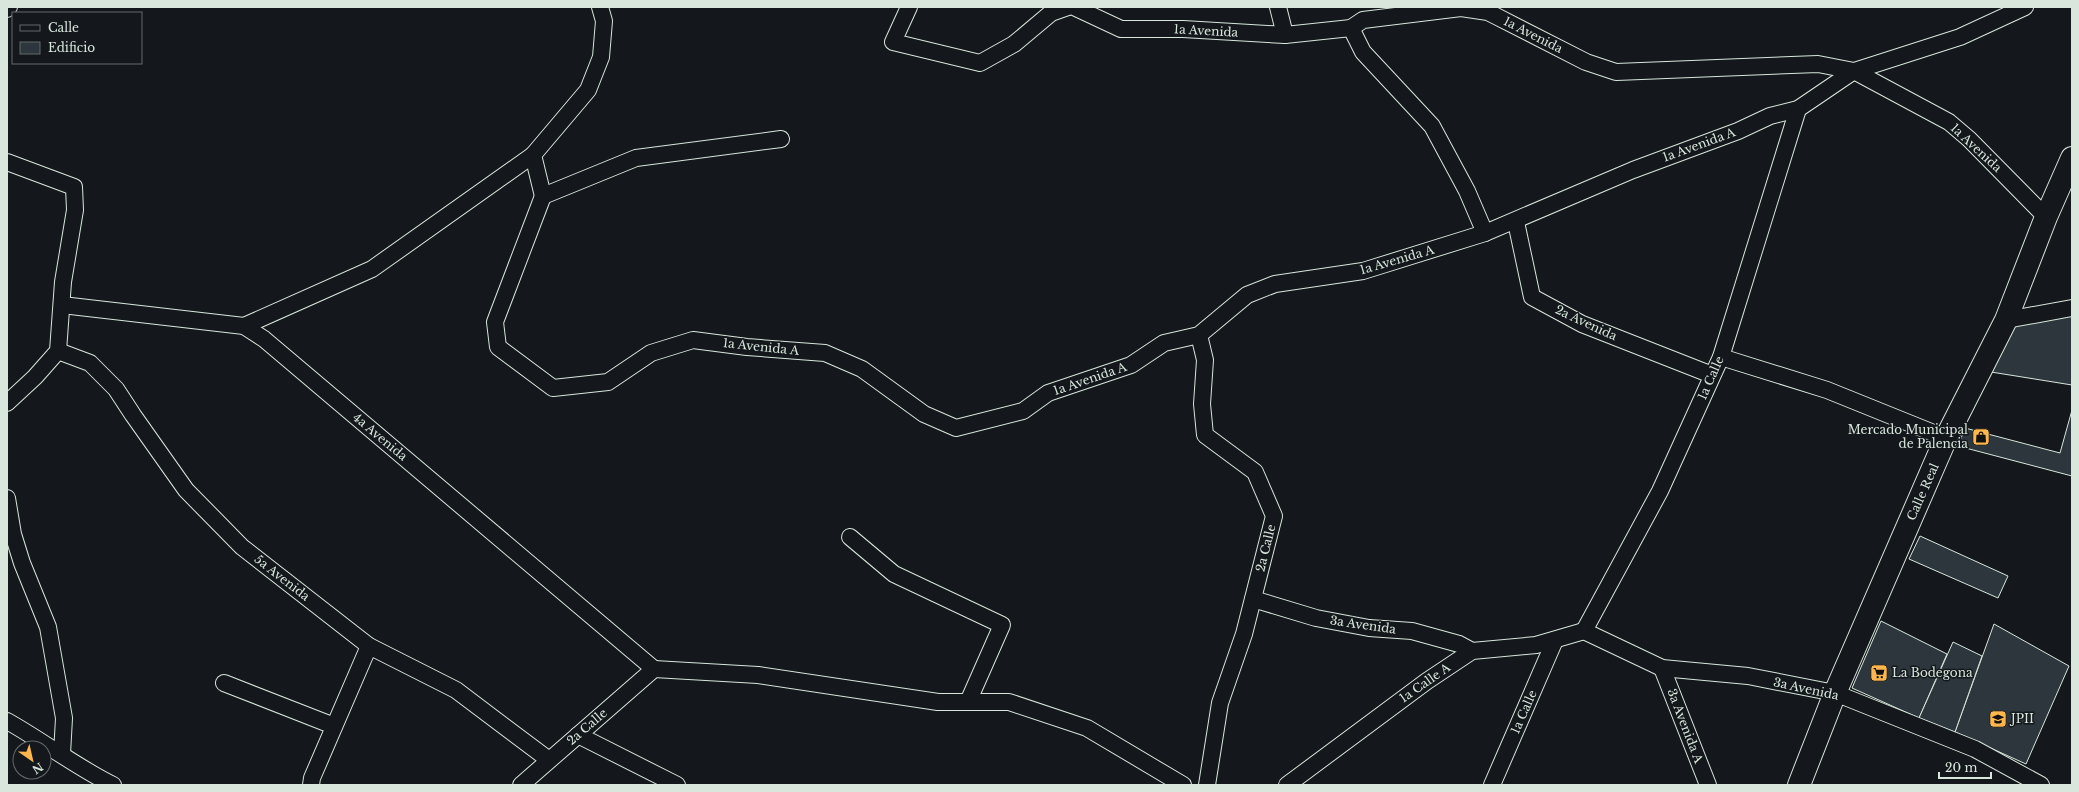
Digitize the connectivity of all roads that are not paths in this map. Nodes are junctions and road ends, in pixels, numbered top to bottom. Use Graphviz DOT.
graph roads {
  1 [pos="9,7"];
  2 [pos="600,7"];
  3 [pos="909,7"];
  4 [pos="1068,7"];
  5 [pos="1074,7"];
  6 [pos="1278,7"];
  7 [pos="2025,7"];
  8 [pos="7,9"];
  9 [pos="1410,10"];
  10 [pos="1351,28"];
  11 [pos="1285,35"];
  12 [pos="1854,71"];
  13 [pos="1798,109"];
  14 [pos="781,139"];
  15 [pos="533,155"];
  16 [pos="2072,158"];
  17 [pos="7,162"];
  18 [pos="543,196"];
  19 [pos="2046,217"];
  20 [pos="1516,222"];
  21 [pos="1485,234"];
  22 [pos="62,304"];
  23 [pos="2072,308"];
  24 [pos="2006,320"];
  25 [pos="244,326"];
  26 [pos="1199,335"];
  27 [pos="58,351"];
  28 [pos="1722,357"];
  29 [pos="1712,375"];
  30 [pos="7,403"];
  31 [pos="1946,438"];
  32 [pos="7,498"];
  33 [pos="850,537"];
  34 [pos="7,554"];
  35 [pos="22,564"];
  36 [pos="1253,598"];
  37 [pos="1584,632"];
  38 [pos="1555,640"];
  39 [pos="369,646"];
  40 [pos="1472,651"];
  41 [pos="1662,668"];
  42 [pos="654,669"];
  43 [pos="224,683"];
  44 [pos="1835,693"];
  45 [pos="968,702"];
  46 [pos="7,720"];
  47 [pos="334,726"];
  48 [pos="578,735"];
  49 [pos="62,754"];
  50 [pos="549,760"];
  51 [pos="89,779"];
  52 [pos="113,785"];
  53 [pos="311,785"];
  54 [pos="521,785"];
  55 [pos="677,785"];
  56 [pos="1183,785"];
  57 [pos="1207,785"];
  58 [pos="1287,785"];
  59 [pos="1492,785"];
  60 [pos="1708,785"];
  61 [pos="1799,785"];
  62 [pos="2041,785"];
  1 -- 8 [label="street"];
  2 -- 15 [label="street"];
  3 -- 4 [label="street"];
  5 -- 11 [label="street, 1a Avenida"];
  6 -- 11 [label="street"];
  7 -- 12 [label="street, 1a Avenida"];
  9 -- 10 [label="street, 1a Avenida"];
  9 -- 12 [label="street, 1a Avenida"];
  10 -- 11 [label="street, 1a Avenida"];
  10 -- 21 [label="street"];
  12 -- 13 [label="street, 1a Avenida A"];
  12 -- 19 [label="street, 1a Avenida"];
  13 -- 20 [label="street, 1a Avenida A"];
  13 -- 28 [label="street, 1a Calle"];
  14 -- 18 [label="street"];
  15 -- 18 [label="street"];
  15 -- 25 [label="street"];
  16 -- 19 [label="main road, Calle Real"];
  17 -- 22 [label="street"];
  18 -- 26 [label="street, 1a Avenida A"];
  19 -- 24 [label="main road, Calle Real"];
  20 -- 21 [label="street, 1a Avenida A"];
  20 -- 29 [label="street, 2a Avenida"];
  21 -- 26 [label="street, 1a Avenida A"];
  22 -- 25 [label="street, 4a Avenida"];
  22 -- 27 [label="street"];
  23 -- 24 [label="street"];
  24 -- 31 [label="main road, Calle Real"];
  25 -- 42 [label="street, 4a Avenida"];
  26 -- 36 [label="street, 2a Calle"];
  27 -- 30 [label="street"];
  27 -- 39 [label="street, 5a Avenida"];
  28 -- 29 [label="street, 1a Calle"];
  28 -- 31 [label="street"];
  29 -- 37 [label="street, 1a Calle"];
  31 -- 44 [label="main road, Calle Real"];
  32 -- 35 [label="street"];
  33 -- 45 [label="street"];
  34 -- 35 [label="street"];
  35 -- 49 [label="street"];
  36 -- 40 [label="street, 3a Avenida"];
  36 -- 57 [label="street, 2a Calle"];
  37 -- 38 [label="street, 1a Calle A"];
  37 -- 41 [label="street, 3a Avenida"];
  38 -- 40 [label="street, 1a Calle A"];
  38 -- 59 [label="street, 1a Calle"];
  39 -- 47 [label="street"];
  39 -- 50 [label="street, 5a Avenida"];
  40 -- 58 [label="street, 1a Calle A"];
  41 -- 44 [label="street, 3a Avenida"];
  41 -- 60 [label="street, 3a Avenida A"];
  42 -- 45 [label="street"];
  42 -- 48 [label="street, 2a Calle"];
  43 -- 47 [label="street"];
  44 -- 61 [label="main road, Calle Real"];
  44 -- 62 [label="street, 3a Avenida"];
  45 -- 56 [label="street"];
  46 -- 49 [label="street"];
  47 -- 53 [label="street"];
  48 -- 50 [label="street, 2a Calle"];
  48 -- 55 [label="street"];
  49 -- 51 [label="street"];
  50 -- 54 [label="street, 2a Calle"];
  51 -- 52 [label="street"];
}
